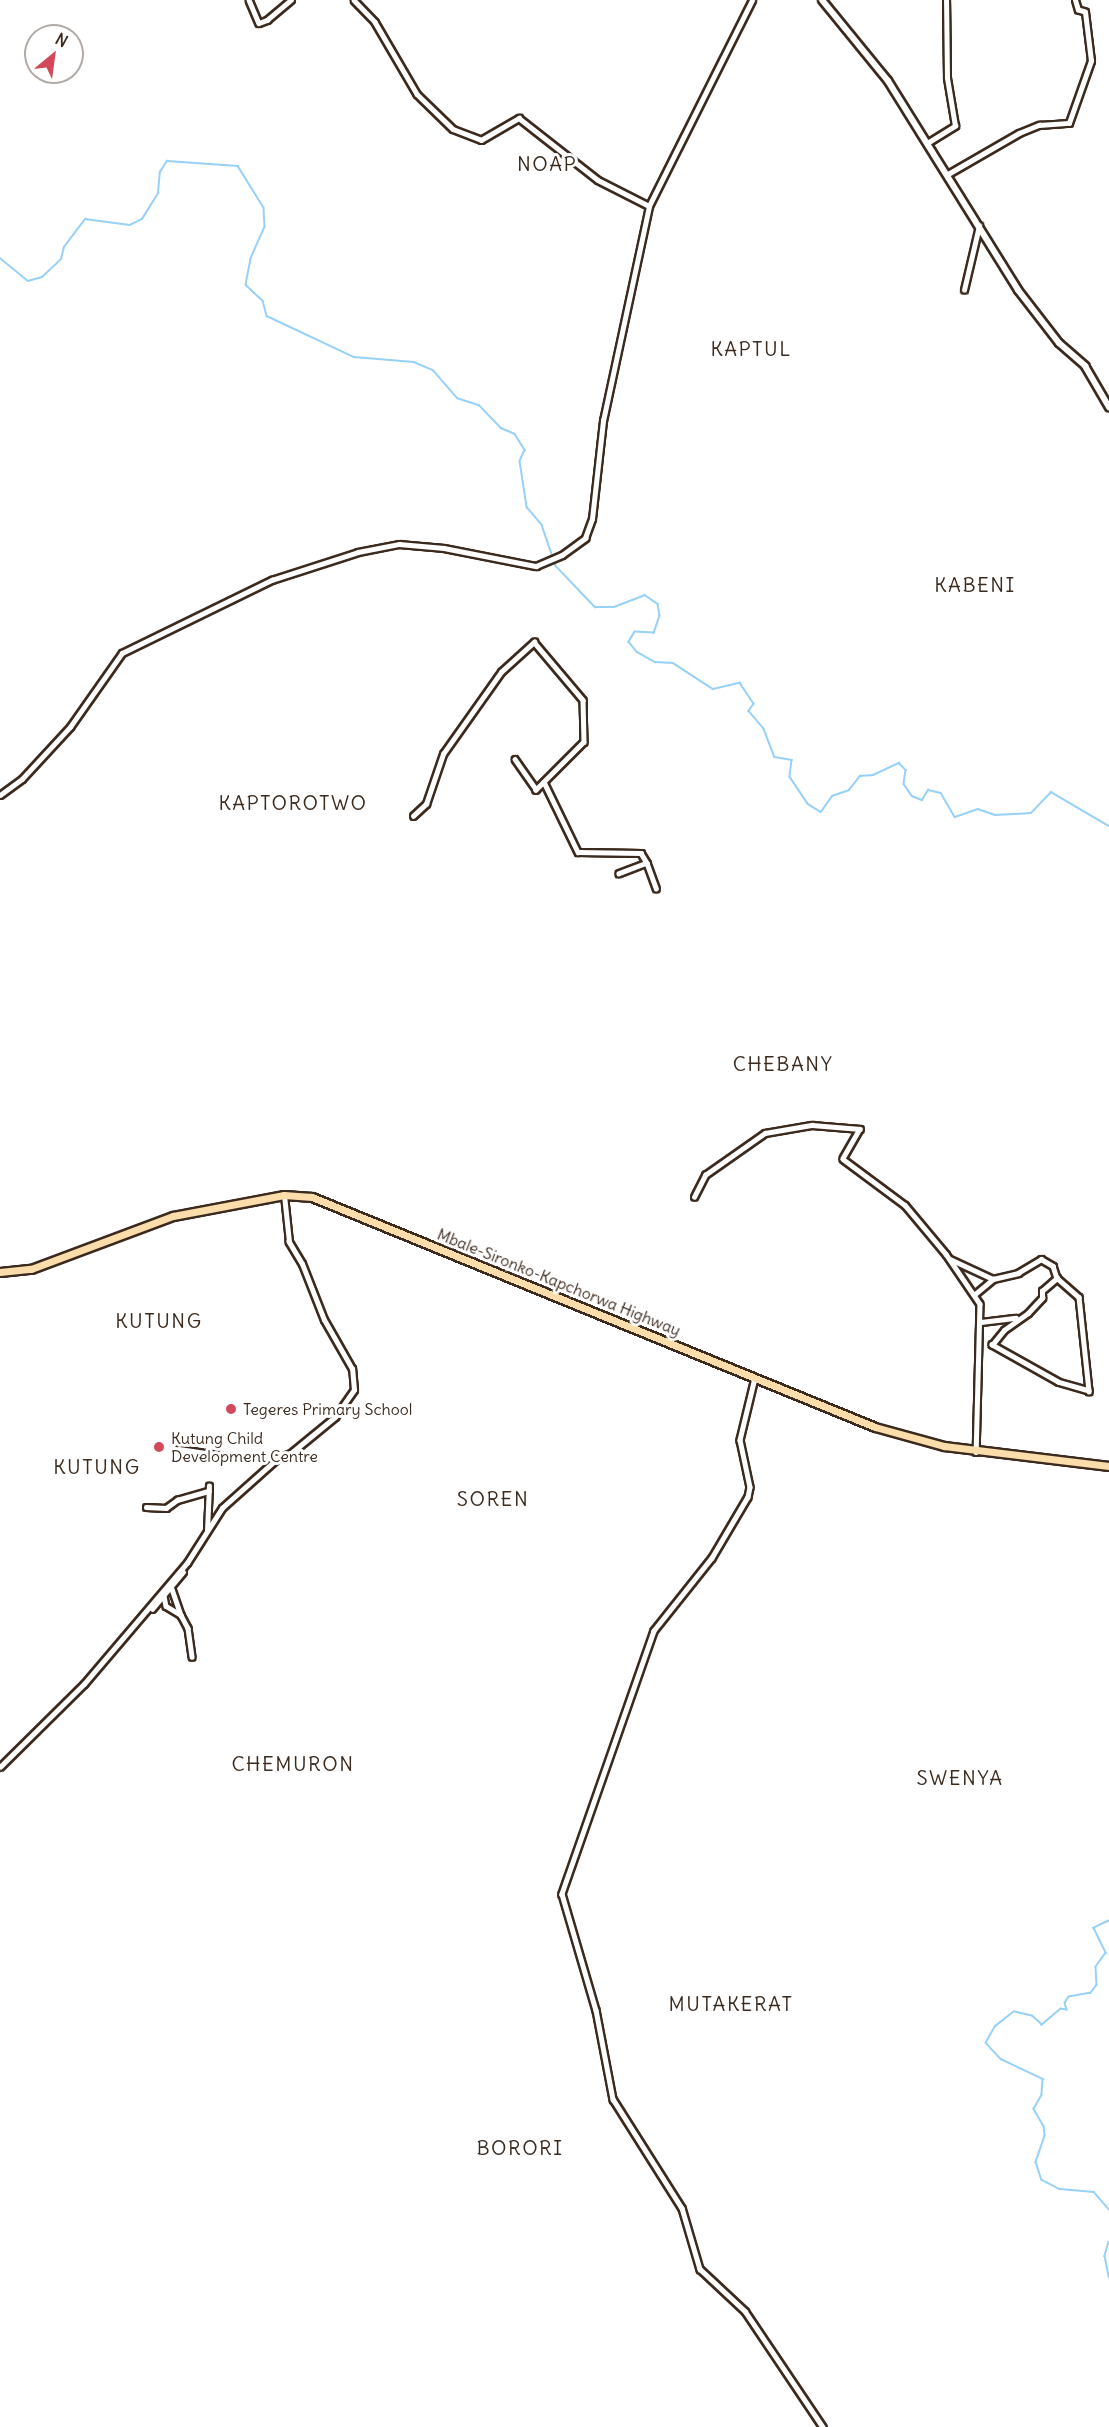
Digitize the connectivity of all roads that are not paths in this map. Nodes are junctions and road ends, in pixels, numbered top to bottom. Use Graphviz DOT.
graph roads {
  1 [pos="249,0"];
  2 [pos="291,0"];
  3 [pos="354,0"];
  4 [pos="752,0"];
  5 [pos="822,0"];
  6 [pos="946,0"];
  7 [pos="1075,0"];
  8 [pos="929,142"];
  9 [pos="948,174"];
  10 [pos="649,206"];
  11 [pos="979,226"];
  12 [pos="964,290"];
  13 [pos="1109,407"];
  14 [pos="515,760"];
  15 [pos="544,782"];
  16 [pos="0,795"];
  17 [pos="413,816"];
  18 [pos="647,863"];
  19 [pos="619,874"];
  20 [pos="656,888"];
  21 [pos="284,1195"];
  22 [pos="694,1197"];
  23 [pos="950,1259"];
  24 [pos="0,1272"];
  25 [pos="1057,1278"];
  26 [pos="994,1279"];
  27 [pos="974,1295"];
  28 [pos="1018,1318"];
  29 [pos="981,1322"];
  30 [pos="755,1378"];
  31 [pos="179,1449"];
  32 [pos="976,1452"];
  33 [pos="279,1458"];
  34 [pos="1109,1466"];
  35 [pos="146,1507"];
  36 [pos="207,1533"];
  37 [pos="172,1588"];
  38 [pos="164,1596"];
  39 [pos="181,1615"];
  40 [pos="136,1624"];
  41 [pos="192,1657"];
  42 [pos="0,1767"];
  43 [pos="824,2427"];
  1 -- 2 [label="street"];
  3 -- 10 [label="street"];
  4 -- 10 [label="street"];
  5 -- 8 [label="street"];
  6 -- 8 [label="street"];
  7 -- 9 [label="street"];
  8 -- 9 [label="street"];
  9 -- 11 [label="street"];
  10 -- 16 [label="street"];
  11 -- 12 [label="street"];
  11 -- 13 [label="street"];
  14 -- 15 [label="street"];
  15 -- 17 [label="street"];
  15 -- 18 [label="street"];
  18 -- 19 [label="street"];
  18 -- 20 [label="street"];
  21 -- 24 [label="main road, Mbale-Sironko-Kapchorwa Highway"];
  21 -- 30 [label="main road, Mbale-Sironko-Kapchorwa Highway"];
  21 -- 33 [label="street"];
  22 -- 23 [label="street"];
  23 -- 26 [label="street"];
  23 -- 27 [label="street"];
  25 -- 26 [label="street"];
  25 -- 28 [label="street"];
  25 -- 28 [label="street"];
  26 -- 27 [label="street"];
  27 -- 29 [label="street"];
  28 -- 29 [label="street"];
  29 -- 32 [label="street"];
  30 -- 32 [label="main road, Mbale-Sironko-Kapchorwa Highway"];
  30 -- 43 [label="street"];
  31 -- 33 [label="street"];
  32 -- 34 [label="main road, Mbale-Sironko-Kapchorwa Highway"];
  33 -- 36 [label="street"];
  35 -- 36 [label="street"];
  36 -- 37 [label="street"];
  36 -- 40 [label="street"];
  37 -- 38 [label="street"];
  37 -- 39 [label="street"];
  38 -- 39 [label="street"];
  38 -- 40 [label="street"];
  39 -- 41 [label="street"];
  40 -- 42 [label="street"];
}
